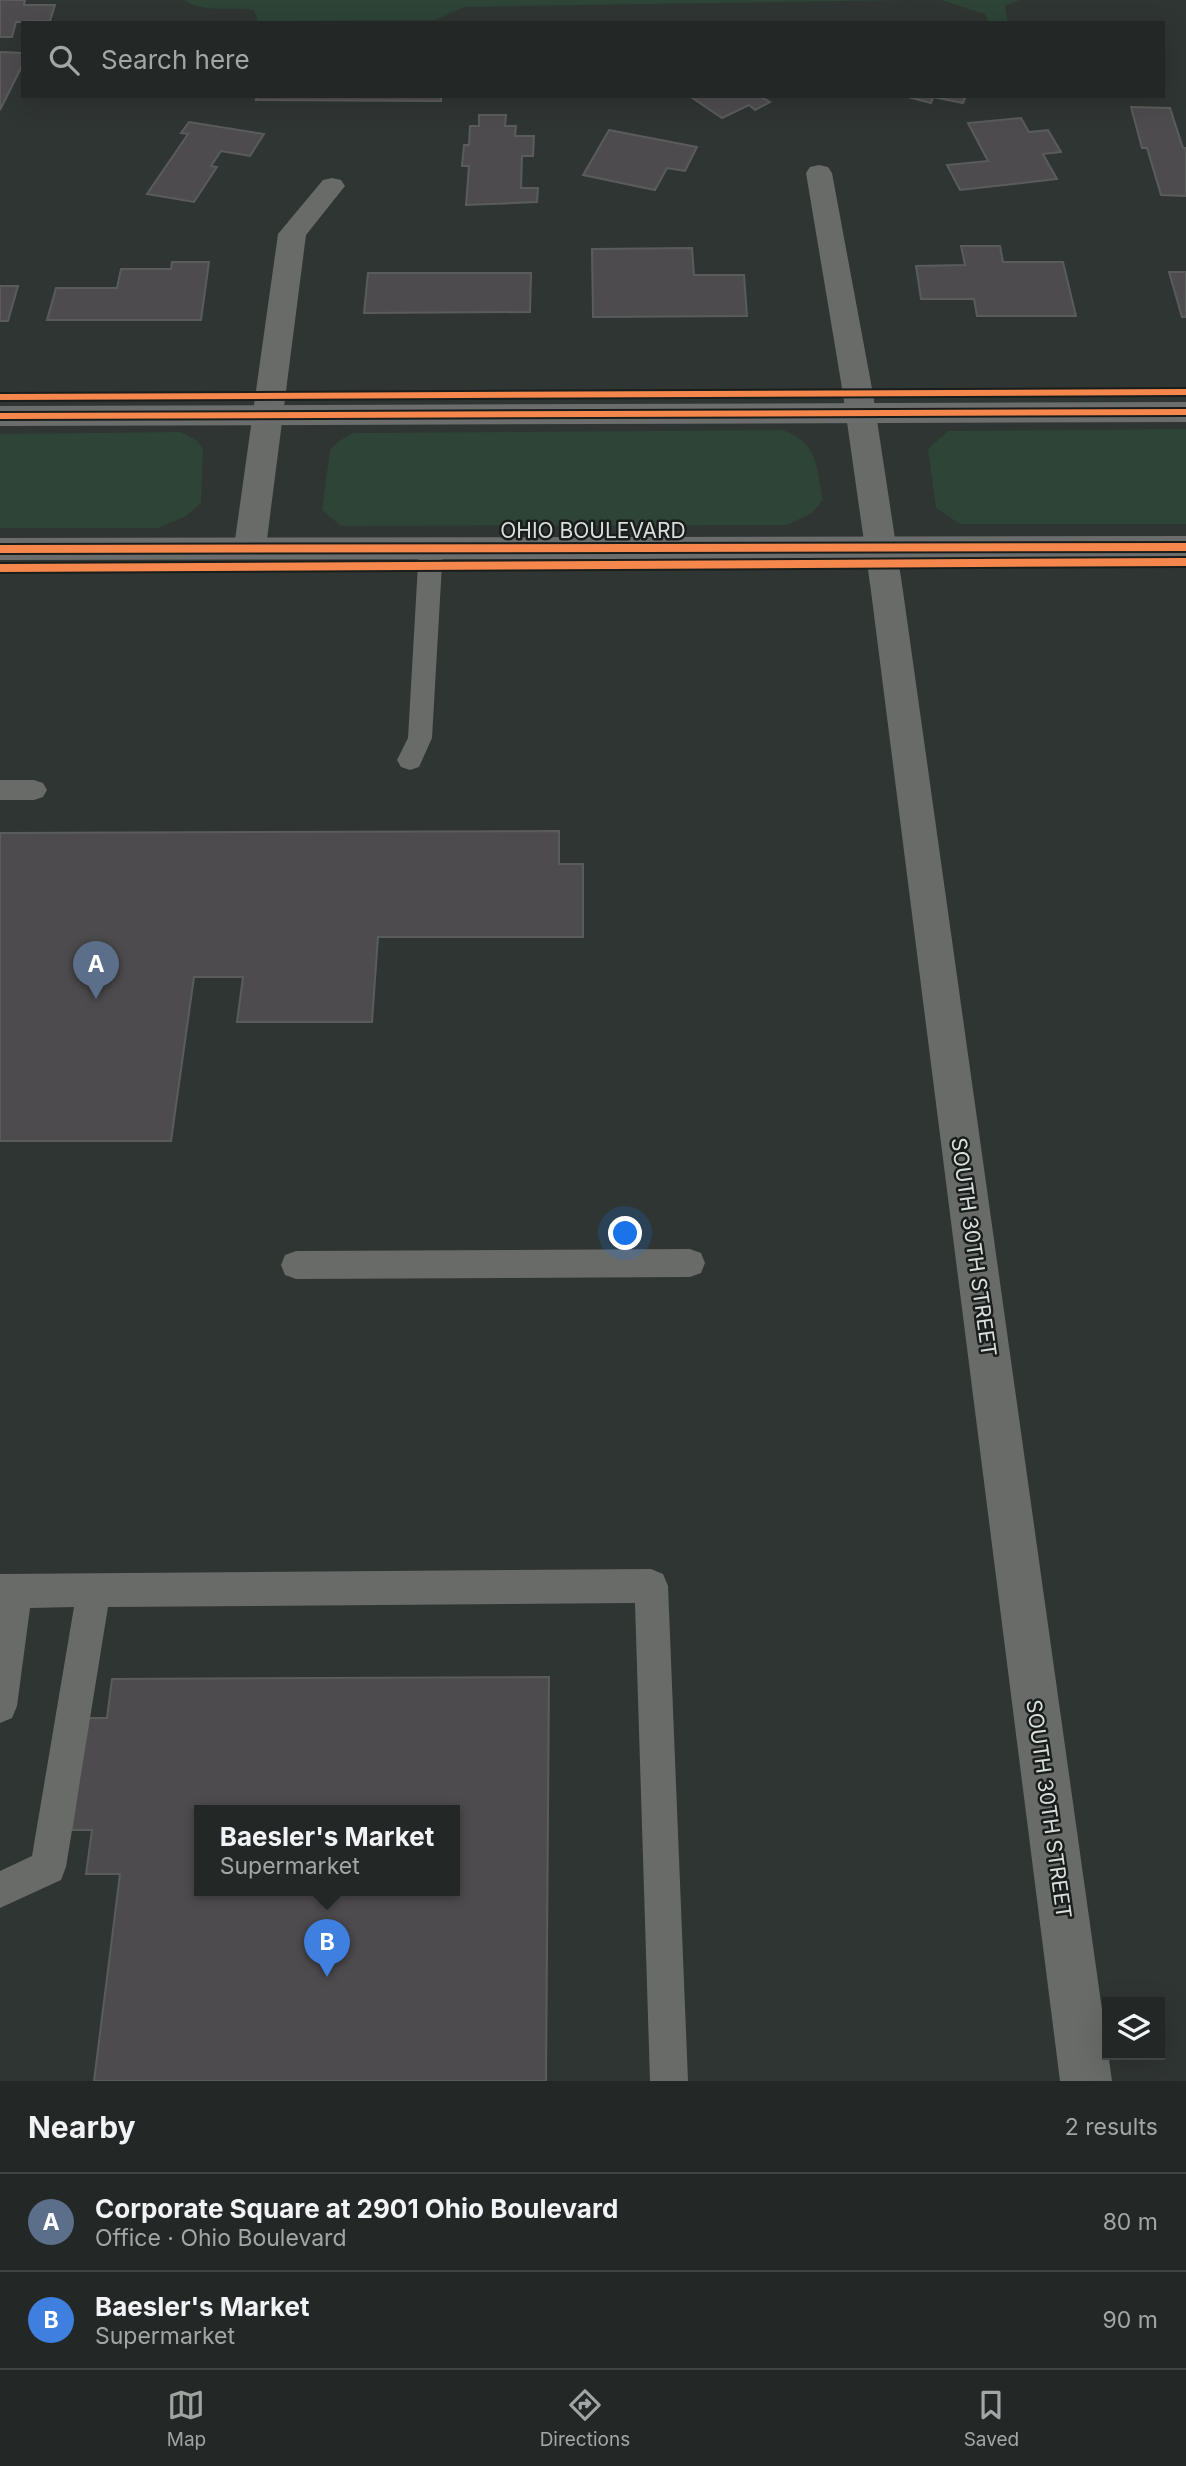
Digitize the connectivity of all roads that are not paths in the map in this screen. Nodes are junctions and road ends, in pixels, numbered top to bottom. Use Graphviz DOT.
graph roads {
  1 [pos="820,173"];
  2 [pos="332,186"];
  3 [pos="1186,412"];
  4 [pos="861,413"];
  5 [pos="267,414"];
  6 [pos="0,416"];
  7 [pos="250,547"];
  8 [pos="431,547"];
  9 [pos="1186,547"];
  10 [pos="880,548"];
  11 [pos="0,549"];
  12 [pos="410,760"];
  13 [pos="0,790"];
  14 [pos="34,790"];
  15 [pos="690,1264"];
  16 [pos="296,1265"];
  17 [pos="93,1591"];
  18 [pos="7,1592"];
  19 [pos="0,1706"];
  20 [pos="0,1890"];
  21 [pos="669,2081"];
  22 [pos="1086,2081"];
  1 -- 4 [label="street, SOUTH 30TH STREET"];
  2 -- 5 [label="street"];
  3 -- 4 [label="street"];
  4 -- 5 [label="street"];
  4 -- 10 [label="street, SOUTH 30TH STREET"];
  5 -- 6 [label="street"];
  5 -- 7 [label="street"];
  7 -- 8 [label="street, OHIO BOULEVARD"];
  7 -- 11 [label="street, OHIO BOULEVARD"];
  8 -- 10 [label="street, OHIO BOULEVARD"];
  8 -- 12 [label="lane"];
  9 -- 10 [label="street, OHIO BOULEVARD"];
  10 -- 22 [label="street, SOUTH 30TH STREET"];
  13 -- 14 [label="lane"];
  15 -- 16 [label="lane"];
  17 -- 18 [label="lane"];
  17 -- 20 [label="lane"];
  17 -- 21 [label="lane"];
  18 -- 19 [label="lane"];
}
